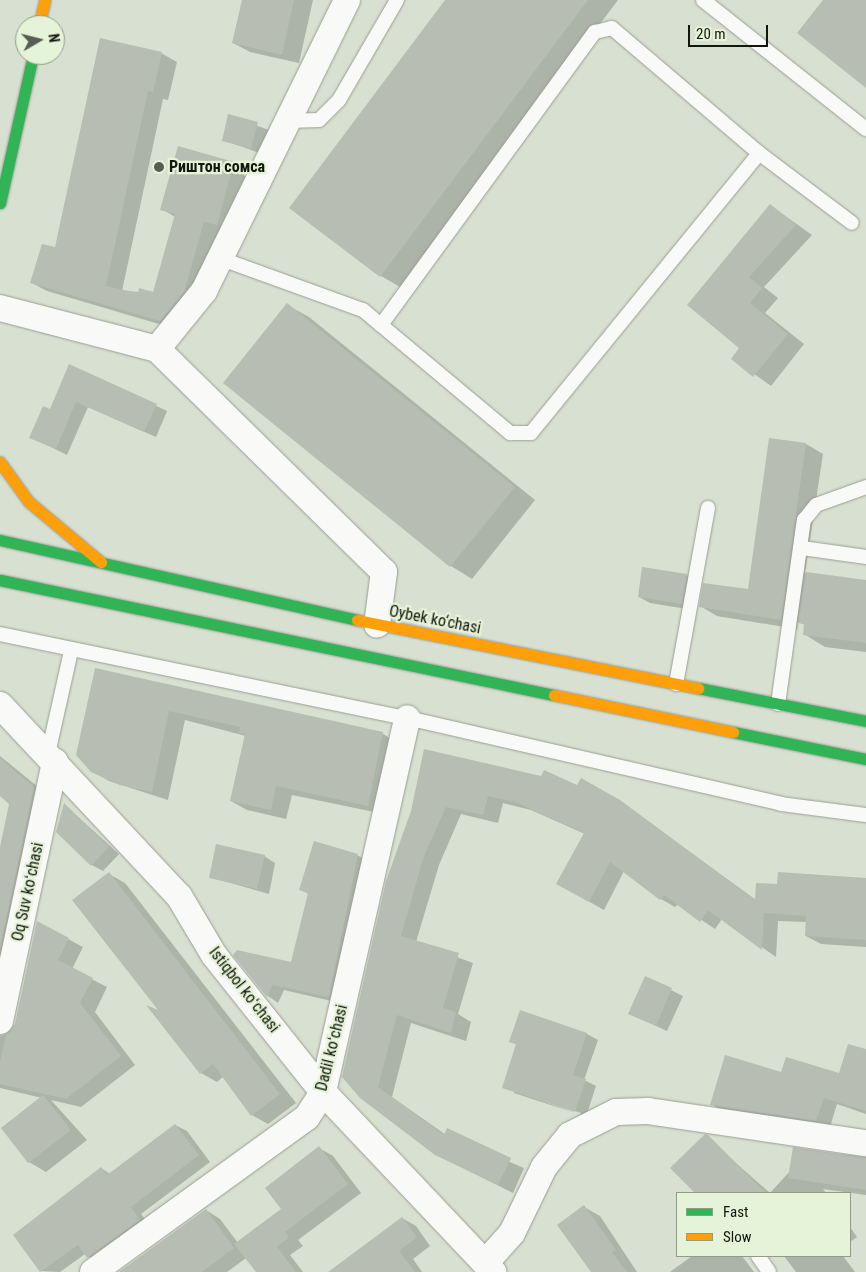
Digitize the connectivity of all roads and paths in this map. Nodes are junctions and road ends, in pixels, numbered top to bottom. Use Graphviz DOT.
graph roads {
  1 [pos="45,0"];
  2 [pos="346,0"];
  3 [pos="398,0"];
  4 [pos="703,0"];
  5 [pos="41,15"];
  6 [pos="31,65"];
  7 [pos="287,122"];
  8 [pos="866,129"];
  9 [pos="758,153"];
  10 [pos="0,204"];
  11 [pos="852,223"];
  12 [pos="219,258"];
  13 [pos="0,308"];
  14 [pos="381,325"];
  15 [pos="157,349"];
  16 [pos="0,462"];
  17 [pos="866,487"];
  18 [pos="708,508"];
  19 [pos="0,540"];
  20 [pos="802,548"];
  21 [pos="866,557"];
  22 [pos="101,562"];
  23 [pos="0,580"];
  24 [pos="377,625"];
  25 [pos="0,634"];
  26 [pos="71,651"];
  27 [pos="676,684"];
  28 [pos="778,704"];
  29 [pos="0,705"];
  30 [pos="407,718"];
  31 [pos="866,721"];
  32 [pos="52,758"];
  33 [pos="866,759"];
  34 [pos="866,815"];
  35 [pos="0,1021"];
  36 [pos="323,1092"];
  37 [pos="866,1143"];
  38 [pos="759,1257"];
  39 [pos="489,1267"];
  40 [pos="93,1272"];
  41 [pos="769,1272"];
  1 -- 5 [label="main road"];
  2 -- 7 [label="street"];
  3 -- 7 [label="lane"];
  4 -- 8 [label="lane"];
  6 -- 10 [label="main road"];
  7 -- 12 [label="street"];
  9 -- 11 [label="lane"];
  9 -- 14 [label="lane"];
  9 -- 14 [label="lane"];
  12 -- 14 [label="lane"];
  12 -- 15 [label="street"];
  13 -- 15 [label="street"];
  15 -- 24 [label="street"];
  16 -- 22 [label="main road"];
  17 -- 20 [label="lane"];
  18 -- 27 [label="lane"];
  19 -- 22 [label="main road, Oybek ko‘chasi"];
  20 -- 21 [label="lane"];
  20 -- 28 [label="lane"];
  22 -- 24 [label="main road, Oybek ko‘chasi"];
  23 -- 33 [label="main road"];
  24 -- 27 [label="main road, Oybek ko‘chasi"];
  25 -- 26 [label="lane"];
  26 -- 30 [label="lane"];
  26 -- 32 [label="lane"];
  27 -- 28 [label="main road, Oybek ko‘chasi"];
  28 -- 31 [label="main road, Oybek ko‘chasi"];
  29 -- 32 [label="street, Istiqbol koʻchasi"];
  30 -- 34 [label="lane"];
  30 -- 36 [label="street, Dadil koʻchasi"];
  32 -- 35 [label="street, Oq Suv koʻchasi"];
  32 -- 36 [label="street, Istiqbol koʻchasi"];
  36 -- 39 [label="street, Istiqbol koʻchasi"];
  36 -- 40 [label="street, Dadil koʻchasi"];
  37 -- 39 [label="street"];
  38 -- 41 [label="lane"];
}
